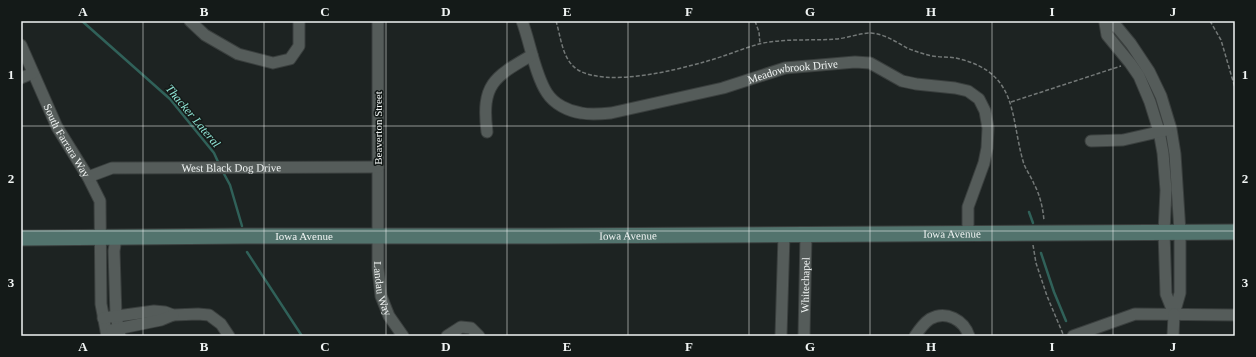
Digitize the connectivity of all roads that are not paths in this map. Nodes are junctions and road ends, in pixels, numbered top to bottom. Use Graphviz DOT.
graph roads {
  1 [pos="190,21"];
  2 [pos="299,21"];
  3 [pos="378,21"];
  4 [pos="522,21"];
  5 [pos="1102,22"];
  6 [pos="21,45"];
  7 [pos="532,55"];
  8 [pos="33,73"];
  9 [pos="1144,74"];
  10 [pos="21,78"];
  11 [pos="1171,129"];
  12 [pos="1159,131"];
  13 [pos="486,132"];
  14 [pos="1091,142"];
  15 [pos="378,167"];
  16 [pos="88,177"];
  17 [pos="1164,232"];
  18 [pos="1180,232"];
  19 [pos="1235,232"];
  20 [pos="968,233"];
  21 [pos="378,235"];
  22 [pos="784,235"];
  23 [pos="806,235"];
  24 [pos="21,238"];
  25 [pos="100,238"];
  26 [pos="116,238"];
  27 [pos="173,314"];
  28 [pos="1174,314"];
  29 [pos="1235,315"];
  30 [pos="116,316"];
  31 [pos="103,318"];
  32 [pos="119,333"];
  33 [pos="106,334"];
  34 [pos="229,336"];
  35 [pos="403,336"];
  36 [pos="447,336"];
  37 [pos="479,336"];
  38 [pos="782,336"];
  39 [pos="804,336"];
  40 [pos="915,336"];
  41 [pos="969,336"];
  42 [pos="1073,336"];
  43 [pos="1173,336"];
  1 -- 2 [label="street"];
  3 -- 15 [label="street, Beaverton Street"];
  4 -- 7 [label="street, Meadowbrook Drive"];
  5 -- 9 [label="street"];
  5 -- 9 [label="street"];
  6 -- 8 [label="street, South Farrara Way"];
  7 -- 13 [label="street"];
  7 -- 20 [label="street, Meadowbrook Drive"];
  8 -- 10 [label="street"];
  8 -- 16 [label="street, South Farrara Way"];
  9 -- 11 [label="street"];
  9 -- 12 [label="street"];
  11 -- 12 [label="street"];
  11 -- 18 [label="street"];
  12 -- 14 [label="street"];
  12 -- 17 [label="street"];
  15 -- 16 [label="street, West Black Dog Drive"];
  15 -- 21 [label="street, Beaverton Street"];
  16 -- 25 [label="street, South Farrara Way"];
  17 -- 18 [label="street, Iowa Avenue"];
  17 -- 20 [label="street, Iowa Avenue"];
  17 -- 28 [label="street"];
  18 -- 19 [label="street, Iowa Avenue"];
  18 -- 28 [label="street"];
  20 -- 23 [label="street, Iowa Avenue"];
  21 -- 22 [label="street, Iowa Avenue"];
  21 -- 26 [label="street, Iowa Avenue"];
  21 -- 35 [label="street, Landau Way"];
  22 -- 23 [label="street, Iowa Avenue"];
  22 -- 38 [label="street, Whitechapel"];
  23 -- 39 [label="street, Whitechapel"];
  24 -- 25 [label="street, Iowa Avenue"];
  25 -- 26 [label="street, Iowa Avenue"];
  25 -- 31 [label="street, South Farrara Way"];
  26 -- 30 [label="street"];
  27 -- 30 [label="street"];
  27 -- 32 [label="street"];
  27 -- 34 [label="street"];
  28 -- 29 [label="street"];
  28 -- 42 [label="street"];
  28 -- 43 [label="street"];
  30 -- 31 [label="street"];
  30 -- 32 [label="street"];
  31 -- 33 [label="street, South Farrara Way"];
  32 -- 33 [label="street"];
  36 -- 37 [label="street"];
  40 -- 41 [label="street"];
}
